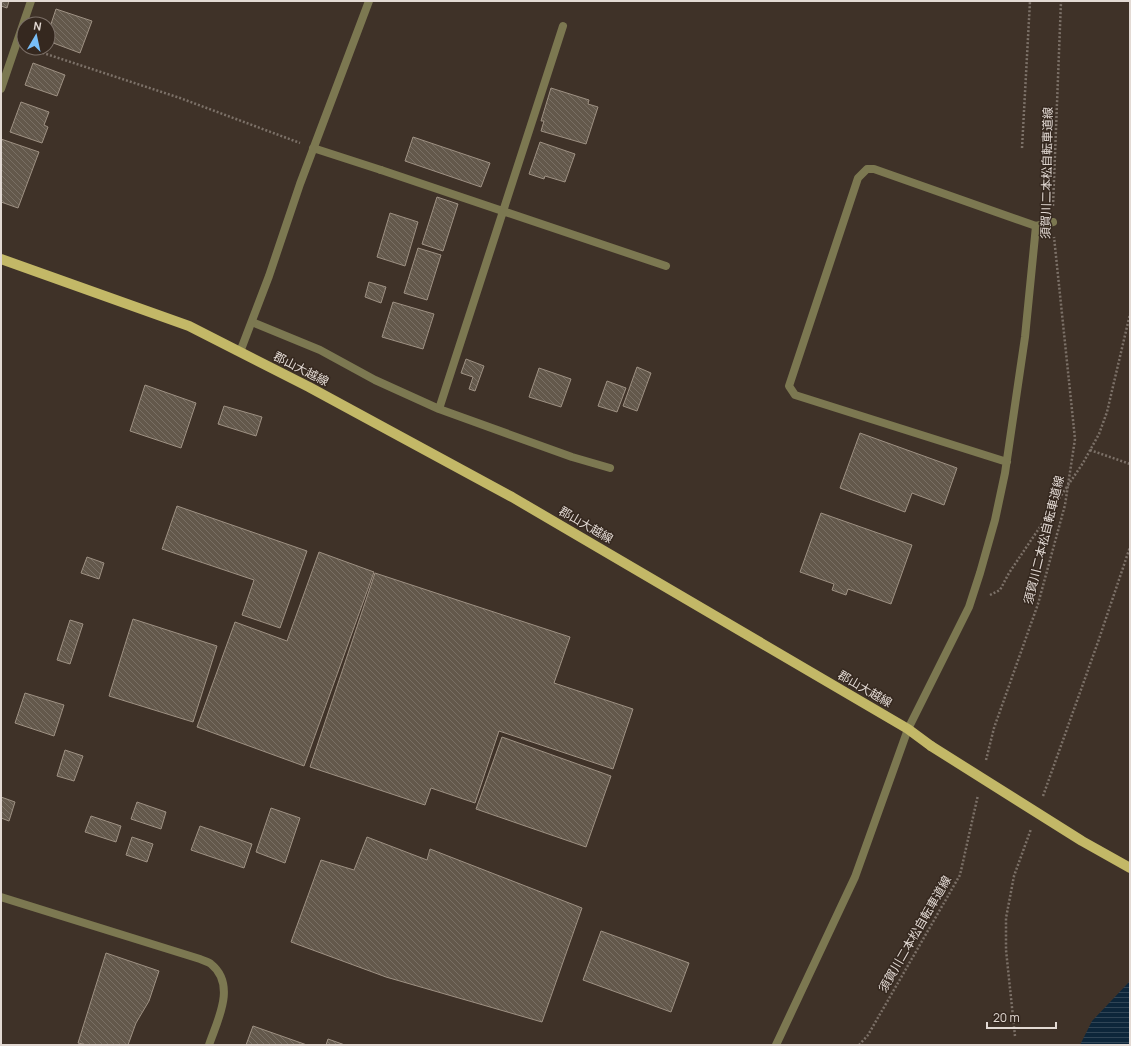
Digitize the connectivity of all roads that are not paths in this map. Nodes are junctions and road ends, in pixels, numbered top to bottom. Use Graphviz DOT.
graph roads {
  1 [pos="31,1"];
  2 [pos="369,1"];
  3 [pos="563,26"];
  4 [pos="1,89"];
  5 [pos="313,148"];
  6 [pos="503,211"];
  7 [pos="1053,222"];
  8 [pos="1036,226"];
  9 [pos="1,259"];
  10 [pos="666,266"];
  11 [pos="252,322"];
  12 [pos="240,352"];
  13 [pos="439,409"];
  14 [pos="1006,462"];
  15 [pos="610,468"];
  16 [pos="908,729"];
  17 [pos="1130,868"];
  18 [pos="1,897"];
  19 [pos="209,1045"];
  20 [pos="776,1045"];
  1 -- 4 [label="street"];
  2 -- 5 [label="street"];
  3 -- 6 [label="street"];
  5 -- 6 [label="street"];
  5 -- 11 [label="street"];
  6 -- 10 [label="street"];
  6 -- 13 [label="street"];
  7 -- 8 [label="street"];
  8 -- 14 [label="street"];
  8 -- 14 [label="street"];
  9 -- 12 [label="main road, 郡山大越線"];
  11 -- 12 [label="street"];
  11 -- 13 [label="street"];
  12 -- 16 [label="main road, 郡山大越線"];
  13 -- 15 [label="street"];
  14 -- 16 [label="street"];
  16 -- 17 [label="main road, 郡山大越線, bridge"];
  16 -- 20 [label="street"];
  18 -- 19 [label="street"];
}
